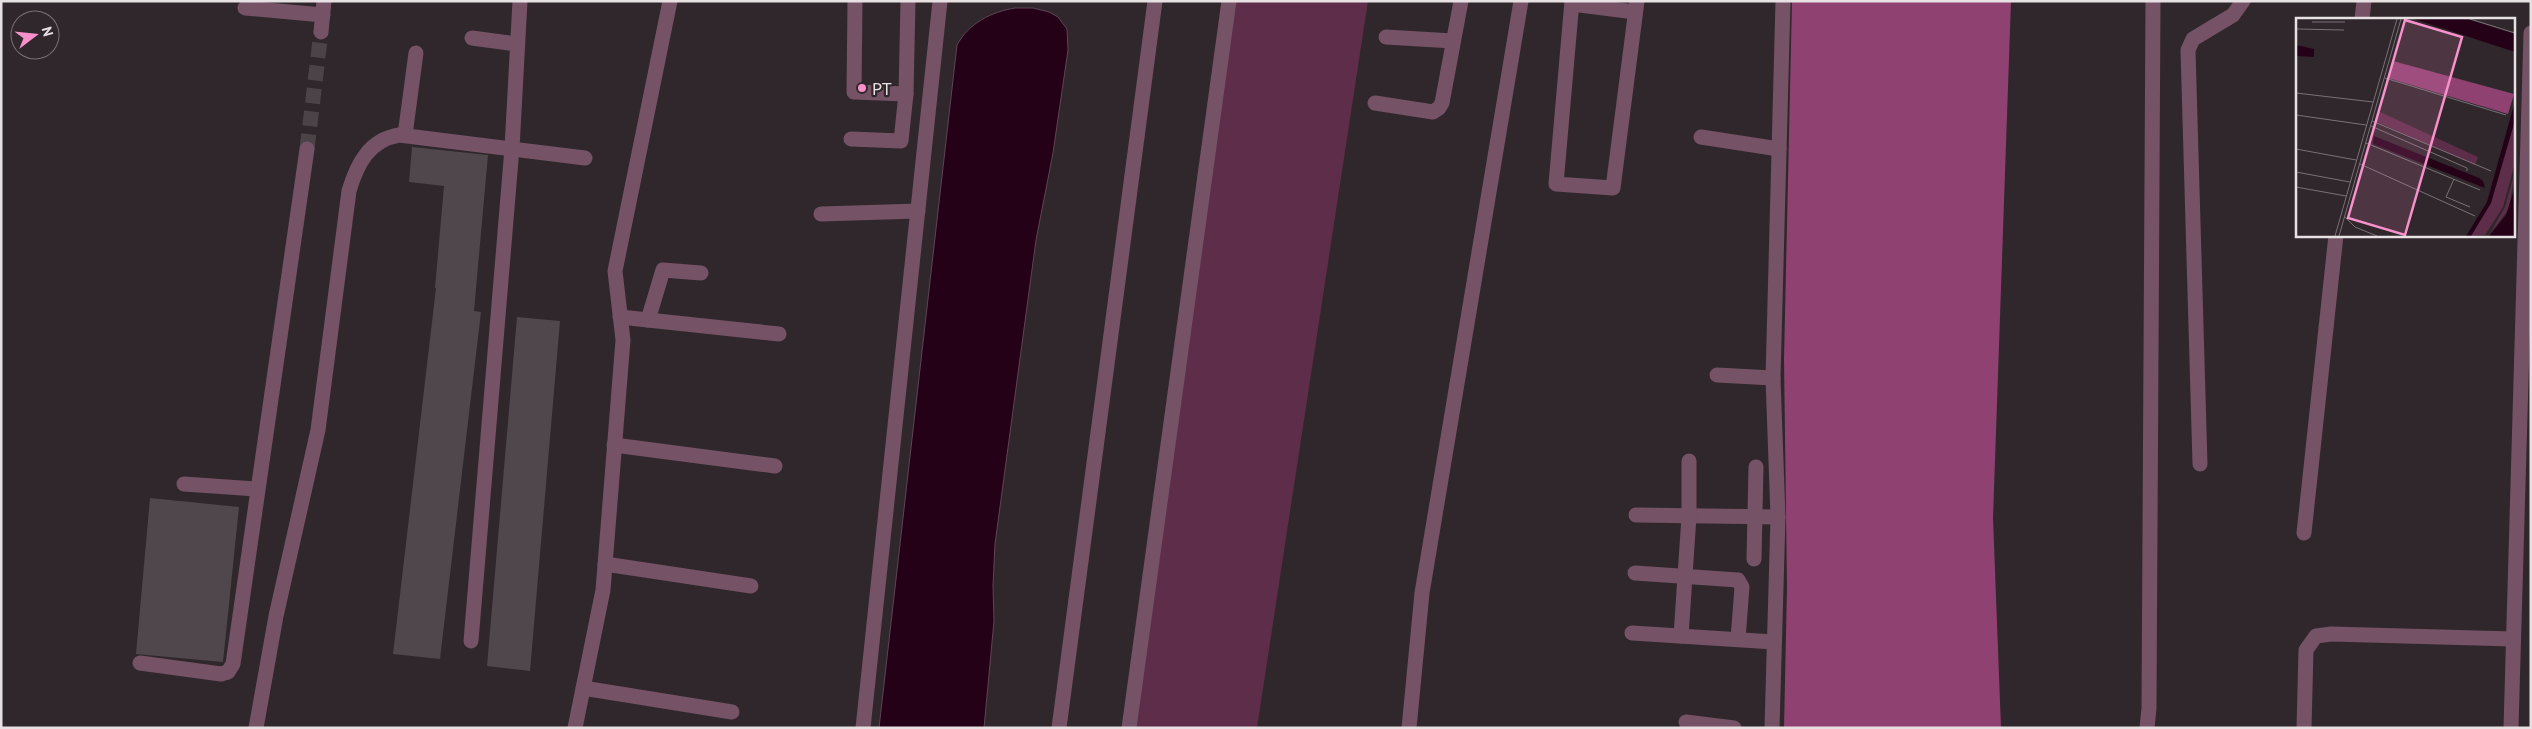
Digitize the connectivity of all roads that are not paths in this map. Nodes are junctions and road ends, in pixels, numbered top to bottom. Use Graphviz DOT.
graph roads {
  1 [pos="520,1"];
  2 [pos="670,1"];
  3 [pos="855,1"];
  4 [pos="908,1"];
  5 [pos="940,1"];
  6 [pos="1156,1"];
  7 [pos="1229,1"];
  8 [pos="1461,1"];
  9 [pos="1521,1"];
  10 [pos="1783,1"];
  11 [pos="2153,1"];
  12 [pos="2243,1"];
  13 [pos="2364,1"];
  14 [pos="1572,3"];
  15 [pos="1636,7"];
  16 [pos="245,8"];
  17 [pos="324,8"];
  18 [pos="2362,18"];
  19 [pos="321,32"];
  20 [pos="2531,33"];
  21 [pos="1386,37"];
  22 [pos="472,38"];
  23 [pos="1453,41"];
  24 [pos="517,44"];
  25 [pos="416,53"];
  26 [pos="906,94"];
  27 [pos="1374,102"];
  28 [pos="405,135"];
  29 [pos="1701,137"];
  30 [pos="851,139"];
  31 [pos="512,148"];
  32 [pos="307,149"];
  33 [pos="1779,149"];
  34 [pos="585,158"];
  35 [pos="918,211"];
  36 [pos="821,214"];
  37 [pos="2336,236"];
  38 [pos="701,273"];
  39 [pos="620,317"];
  40 [pos="648,320"];
  41 [pos="779,334"];
  42 [pos="1717,375"];
  43 [pos="1773,378"];
  44 [pos="614,445"];
  45 [pos="1689,461"];
  46 [pos="2200,464"];
  47 [pos="776,466"];
  48 [pos="1756,467"];
  49 [pos="184,484"];
  50 [pos="257,489"];
  51 [pos="1636,515"];
  52 [pos="1689,516"];
  53 [pos="1755,517"];
  54 [pos="1778,517"];
  55 [pos="2304,533"];
  56 [pos="1754,560"];
  57 [pos="605,564"];
  58 [pos="1636,573"];
  59 [pos="1686,576"];
  60 [pos="751,586"];
  61 [pos="1632,633"];
  62 [pos="1681,636"];
  63 [pos="1738,639"];
  64 [pos="2513,639"];
  65 [pos="471,641"];
  66 [pos="1774,642"];
  67 [pos="140,663"];
  68 [pos="583,688"];
  69 [pos="732,712"];
  70 [pos="1686,722"];
  71 [pos="256,728"];
  72 [pos="575,728"];
  73 [pos="863,728"];
  74 [pos="1060,728"];
  75 [pos="1129,728"];
  76 [pos="1409,728"];
  77 [pos="1734,728"];
  78 [pos="1772,728"];
  79 [pos="2147,728"];
  80 [pos="2304,728"];
  81 [pos="2511,728"];
  1 -- 24 [label="street"];
  2 -- 39 [label="street"];
  3 -- 26 [label="street"];
  4 -- 26 [label="street"];
  5 -- 35 [label="street"];
  6 -- 74 [label="street"];
  7 -- 75 [label="street"];
  8 -- 23 [label="street"];
  9 -- 76 [label="street"];
  10 -- 33 [label="street"];
  11 -- 79 [label="street"];
  12 -- 46 [label="street"];
  13 -- 18 [label="street"];
  14 -- 15 [label="street"];
  14 -- 15 [label="street"];
  16 -- 17 [label="street"];
  17 -- 19 [label="street"];
  20 -- 64 [label="street"];
  21 -- 23 [label="street"];
  22 -- 24 [label="street"];
  23 -- 27 [label="street"];
  24 -- 31 [label="street"];
  25 -- 28 [label="street"];
  26 -- 30 [label="street"];
  28 -- 31 [label="street"];
  28 -- 71 [label="street"];
  29 -- 33 [label="street"];
  31 -- 34 [label="street"];
  31 -- 65 [label="street"];
  32 -- 50 [label="street"];
  33 -- 43 [label="street"];
  35 -- 36 [label="street"];
  35 -- 73 [label="street"];
  37 -- 55 [label="street"];
  38 -- 40 [label="street"];
  39 -- 40 [label="street"];
  39 -- 44 [label="street"];
  40 -- 41 [label="street"];
  42 -- 43 [label="street"];
  43 -- 54 [label="street"];
  44 -- 47 [label="street"];
  44 -- 57 [label="street"];
  45 -- 52 [label="street"];
  48 -- 53 [label="street"];
  49 -- 50 [label="street"];
  50 -- 67 [label="street"];
  51 -- 52 [label="street"];
  52 -- 53 [label="street"];
  52 -- 59 [label="street"];
  53 -- 54 [label="street"];
  53 -- 56 [label="street"];
  54 -- 66 [label="street"];
  57 -- 60 [label="street"];
  57 -- 68 [label="street"];
  58 -- 59 [label="street"];
  59 -- 62 [label="street"];
  59 -- 63 [label="street"];
  61 -- 62 [label="street"];
  62 -- 63 [label="street"];
  63 -- 66 [label="street"];
  64 -- 80 [label="street"];
  64 -- 81 [label="street"];
  66 -- 78 [label="street"];
  68 -- 69 [label="street"];
  68 -- 72 [label="street"];
  70 -- 77 [label="street"];
}
